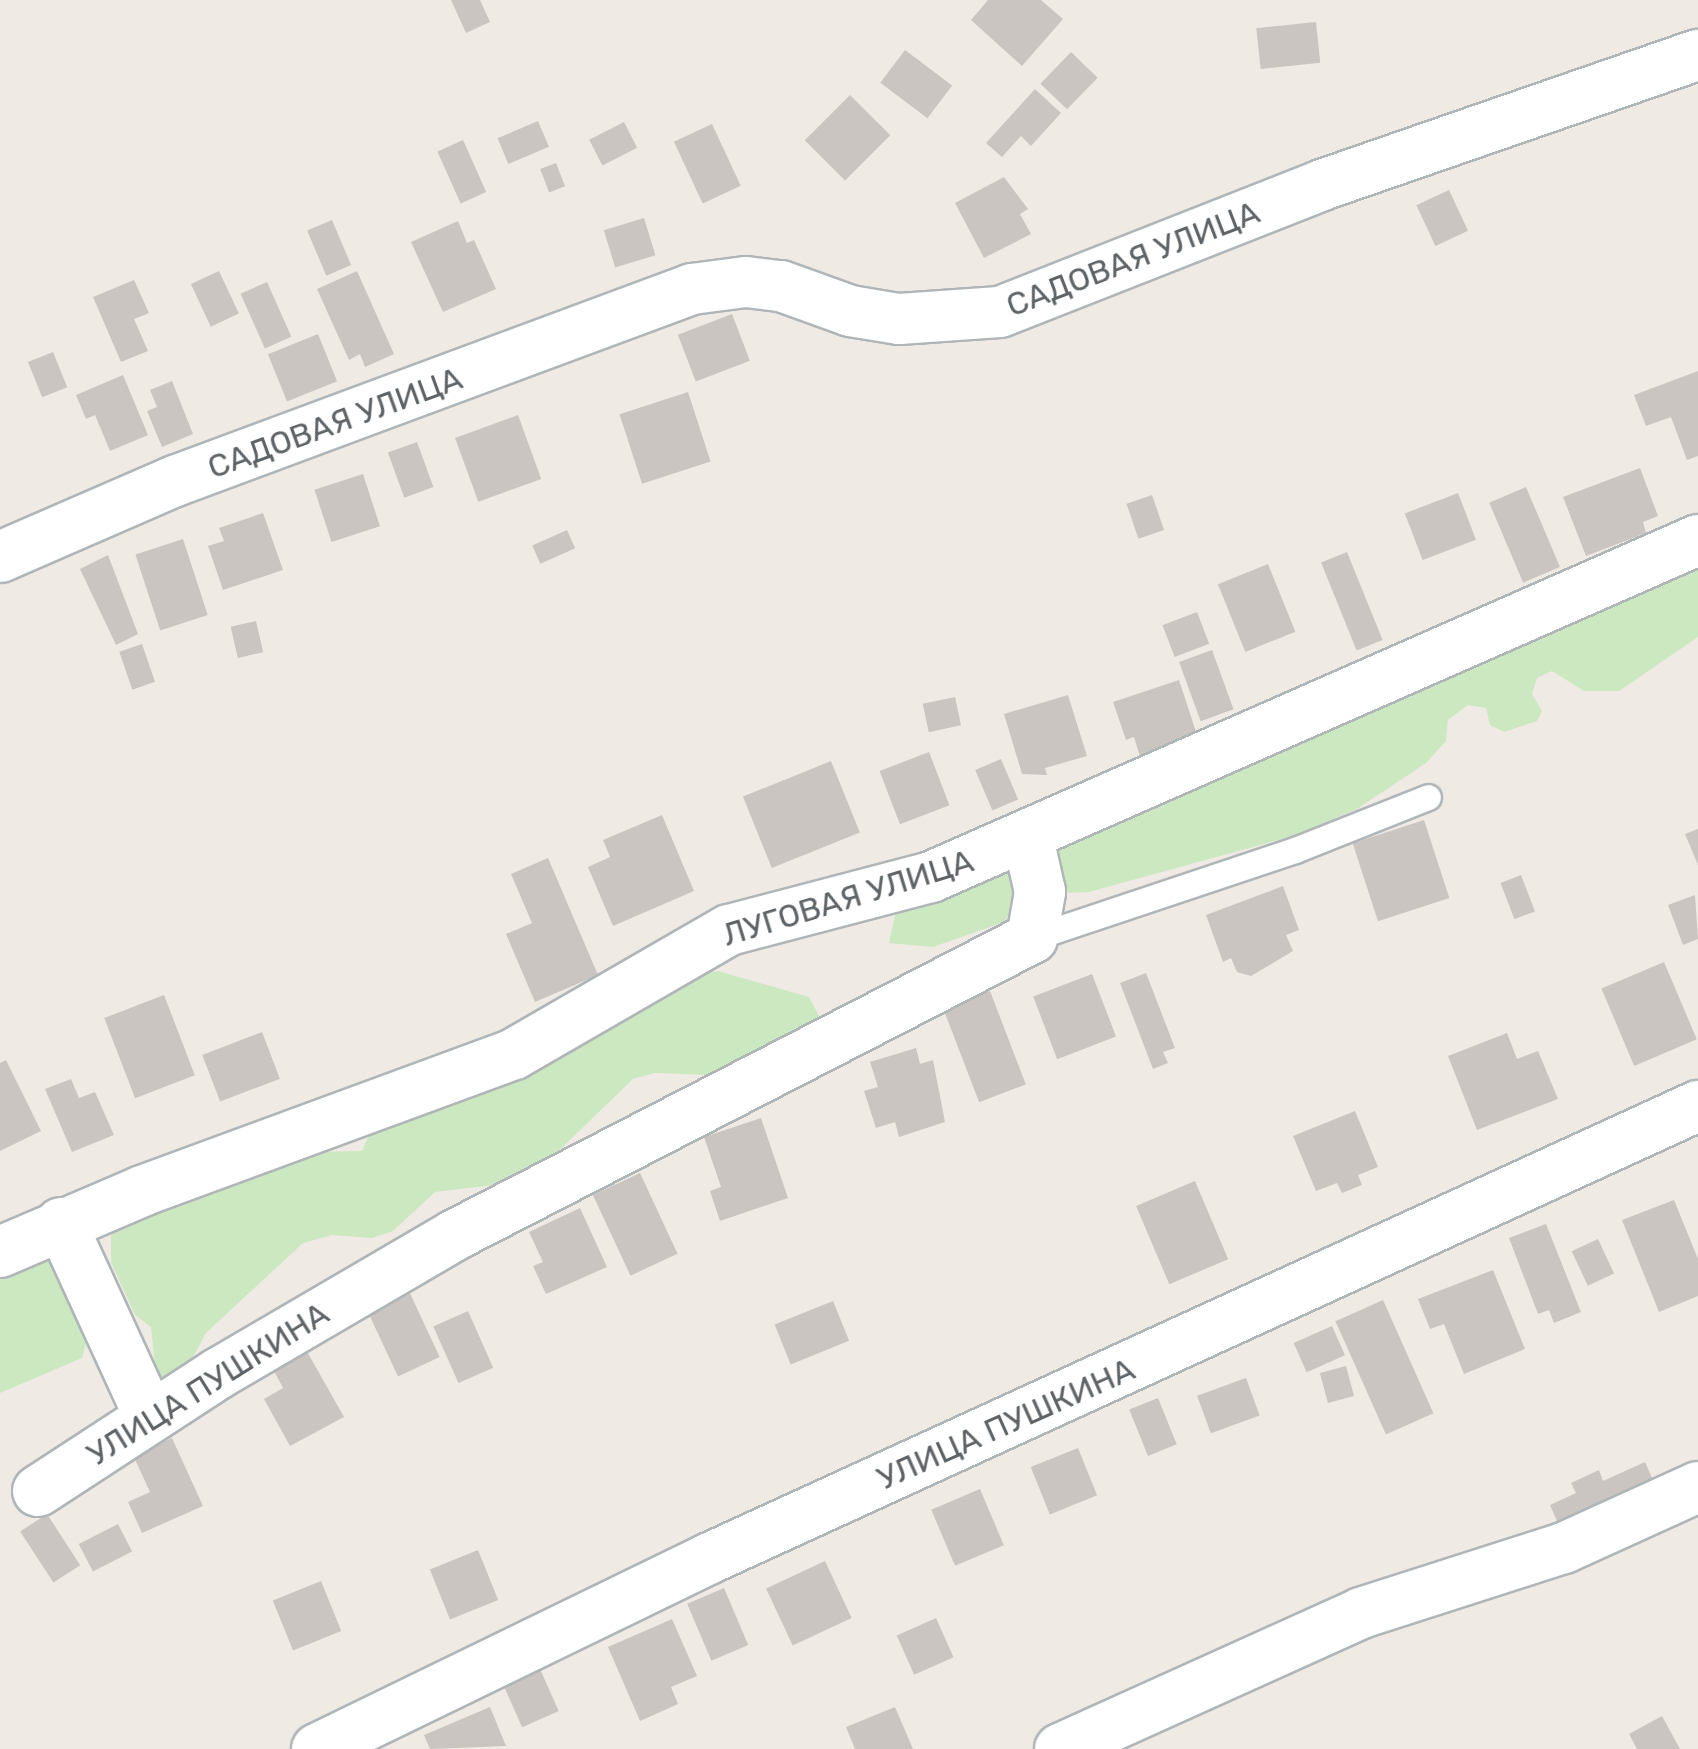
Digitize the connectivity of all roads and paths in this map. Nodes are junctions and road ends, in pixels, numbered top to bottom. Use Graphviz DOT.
graph roads {
  1 [pos="1698,56"];
  2 [pos="1698,540"];
  3 [pos="0,557"];
  4 [pos="1428,797"];
  5 [pos="1028,838"];
  6 [pos="1032,938"];
  7 [pos="1698,1106"];
  8 [pos="61,1223"];
  9 [pos="0,1252"];
  10 [pos="150,1417"];
  11 [pos="1698,1487"];
  12 [pos="38,1492"];
  13 [pos="317,1749"];
  14 [pos="1060,1749"];
  1 -- 3 [label="street, САДОВАЯ УЛИЦА"];
  2 -- 5 [label="street, ЛУГОВАЯ УЛИЦА"];
  4 -- 6 [label="lane"];
  5 -- 6 [label="street"];
  5 -- 8 [label="street, ЛУГОВАЯ УЛИЦА"];
  6 -- 10 [label="street, УЛИЦА ПУШКИНА"];
  7 -- 13 [label="street, УЛИЦА ПУШКИНА"];
  8 -- 9 [label="street, ЛУГОВАЯ УЛИЦА"];
  8 -- 10 [label="street"];
  10 -- 12 [label="street, УЛИЦА ПУШКИНА"];
  11 -- 14 [label="street"];
}
